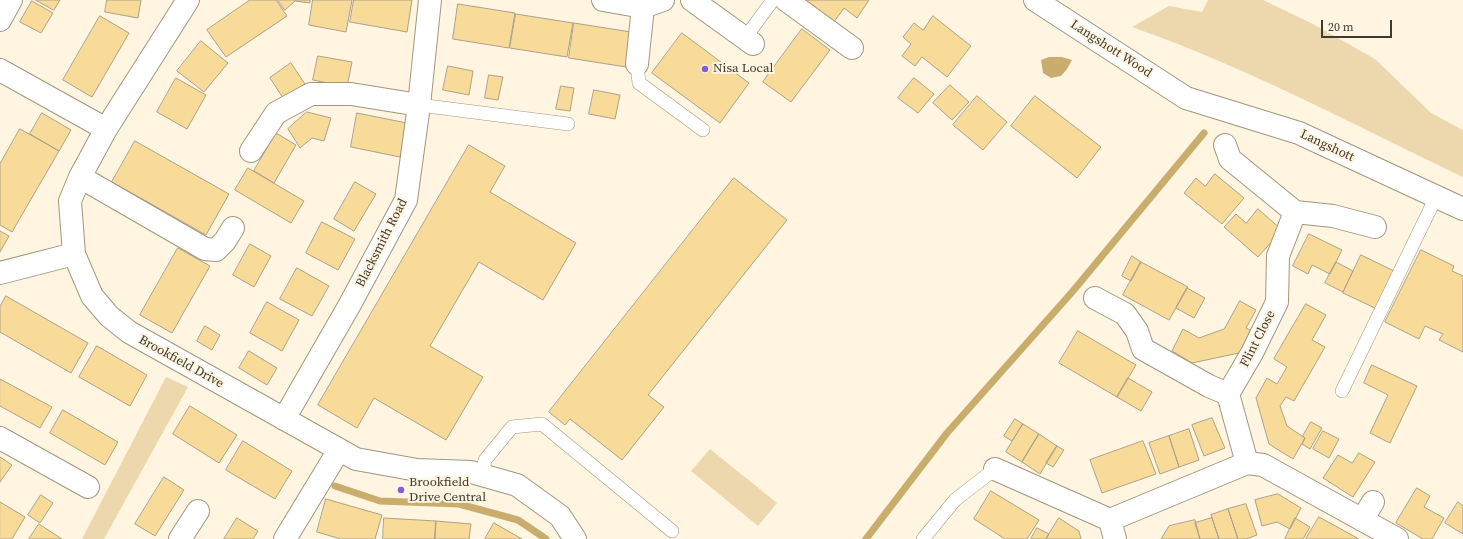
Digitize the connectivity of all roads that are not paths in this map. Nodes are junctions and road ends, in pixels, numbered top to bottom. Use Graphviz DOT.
graph roads {
  1 [pos="11,0"];
  2 [pos="188,0"];
  3 [pos="430,0"];
  4 [pos="603,0"];
  5 [pos="692,0"];
  6 [pos="772,0"];
  7 [pos="786,0"];
  8 [pos="1036,0"];
  9 [pos="653,3"];
  10 [pos="0,20"];
  11 [pos="749,41"];
  12 [pos="852,48"];
  13 [pos="637,64"];
  14 [pos="0,70"];
  15 [pos="1186,98"];
  16 [pos="419,105"];
  17 [pos="568,124"];
  18 [pos="106,129"];
  19 [pos="703,130"];
  20 [pos="1225,145"];
  21 [pos="251,151"];
  22 [pos="80,177"];
  23 [pos="1436,197"];
  24 [pos="1463,210"];
  25 [pos="1295,212"];
  26 [pos="1375,227"];
  27 [pos="233,228"];
  28 [pos="74,254"];
  29 [pos="0,273"];
  30 [pos="1095,298"];
  31 [pos="1342,391"];
  32 [pos="1228,394"];
  33 [pos="284,419"];
  34 [pos="0,438"];
  35 [pos="340,450"];
  36 [pos="1247,463"];
  37 [pos="995,469"];
  38 [pos="482,475"];
  39 [pos="88,487"];
  40 [pos="198,511"];
  41 [pos="1112,529"];
  42 [pos="672,531"];
  43 [pos="180,539"];
  44 [pos="285,539"];
  45 [pos="576,539"];
  46 [pos="923,539"];
  47 [pos="1397,539"];
  1 -- 10 [label="street"];
  2 -- 18 [label="street, Brookfield Drive"];
  3 -- 16 [label="street, Blacksmith Road"];
  4 -- 9 [label="street"];
  5 -- 11 [label="street"];
  6 -- 11 [label="lane"];
  7 -- 12 [label="street"];
  8 -- 15 [label="street, Langshott Wood"];
  9 -- 13 [label="street"];
  13 -- 19 [label="lane"];
  14 -- 18 [label="street"];
  15 -- 23 [label="street, Langshott"];
  16 -- 17 [label="lane"];
  16 -- 21 [label="street"];
  16 -- 33 [label="street, Blacksmith Road"];
  18 -- 22 [label="street, Brookfield Drive"];
  20 -- 25 [label="street"];
  22 -- 27 [label="street"];
  22 -- 28 [label="street, Brookfield Drive"];
  23 -- 24 [label="street, Langshott"];
  23 -- 31 [label="lane"];
  25 -- 26 [label="street"];
  25 -- 32 [label="street, Flint Close"];
  28 -- 29 [label="street"];
  28 -- 33 [label="street, Brookfield Drive"];
  30 -- 32 [label="street"];
  32 -- 36 [label="street"];
  33 -- 35 [label="street, Brookfield Drive"];
  34 -- 39 [label="street"];
  35 -- 38 [label="street, Brookfield Drive"];
  35 -- 44 [label="street"];
  36 -- 41 [label="street"];
  36 -- 47 [label="street"];
  37 -- 41 [label="street"];
  37 -- 46 [label="lane"];
  38 -- 42 [label="lane"];
  38 -- 45 [label="street, Brookfield Drive"];
  40 -- 43 [label="street"];
}
